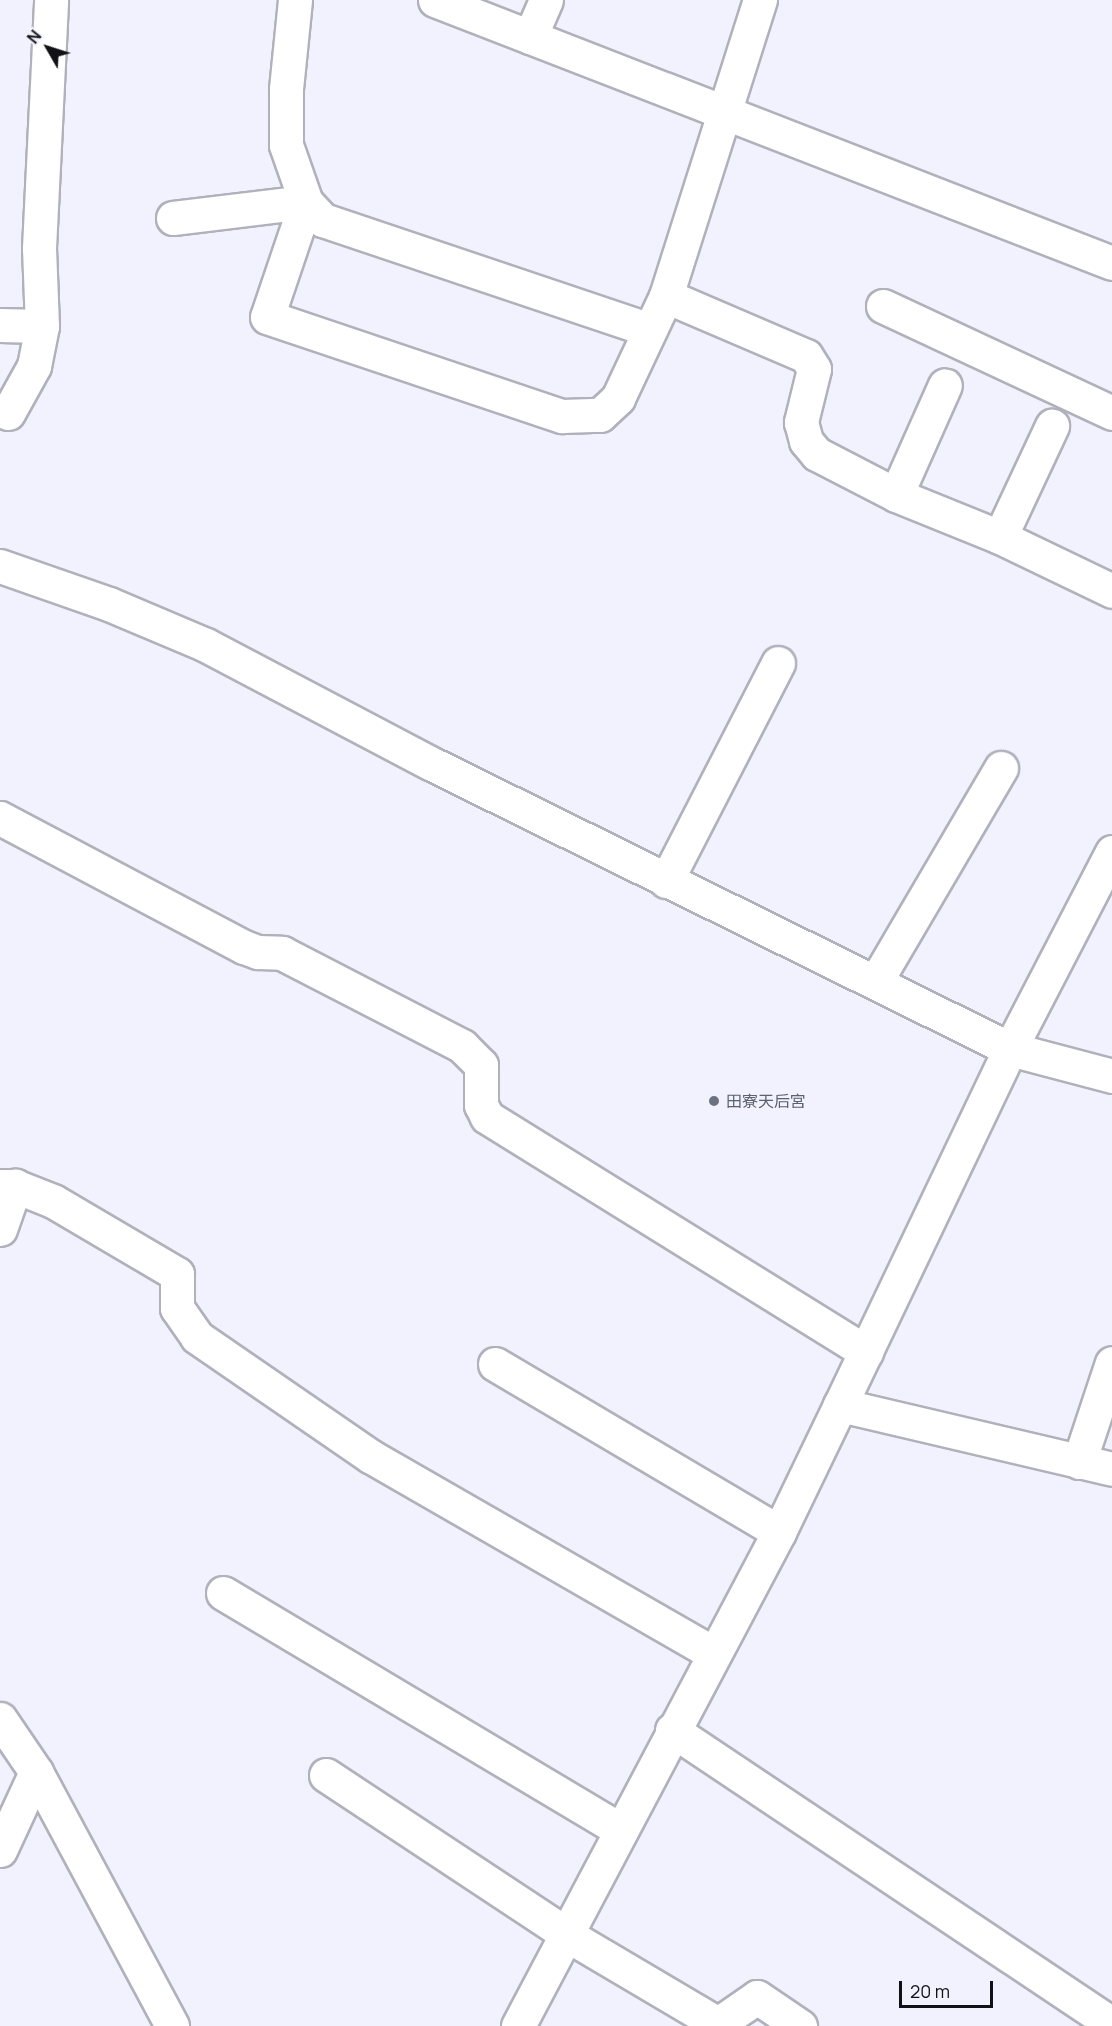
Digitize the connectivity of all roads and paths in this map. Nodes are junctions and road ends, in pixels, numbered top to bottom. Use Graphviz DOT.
graph roads {
  1 [pos="51,0"];
  2 [pos="295,0"];
  3 [pos="435,0"];
  4 [pos="546,0"];
  5 [pos="760,0"];
  6 [pos="530,37"];
  7 [pos="722,115"];
  8 [pos="306,202"];
  9 [pos="173,218"];
  10 [pos="1112,263"];
  11 [pos="666,296"];
  12 [pos="883,306"];
  13 [pos="0,325"];
  14 [pos="42,326"];
  15 [pos="649,330"];
  16 [pos="945,385"];
  17 [pos="8,412"];
  18 [pos="1112,413"];
  19 [pos="1052,426"];
  20 [pos="896,495"];
  21 [pos="1000,537"];
  22 [pos="0,566"];
  23 [pos="1112,591"];
  24 [pos="778,663"];
  25 [pos="1001,768"];
  26 [pos="0,818"];
  27 [pos="1112,852"];
  28 [pos="666,882"];
  29 [pos="876,981"];
  30 [pos="1010,1049"];
  31 [pos="1112,1076"];
  32 [pos="7,1186"];
  33 [pos="0,1229"];
  34 [pos="866,1352"];
  35 [pos="1112,1363"];
  36 [pos="495,1364"];
  37 [pos="840,1405"];
  38 [pos="1079,1462"];
  39 [pos="1112,1469"];
  40 [pos="779,1532"];
  41 [pos="223,1593"];
  42 [pos="713,1653"];
  43 [pos="0,1719"];
  44 [pos="672,1730"];
  45 [pos="36,1772"];
  46 [pos="326,1775"];
  47 [pos="621,1830"];
  48 [pos="0,1850"];
  49 [pos="569,1936"];
  50 [pos="1112,2024"];
  51 [pos="172,2026"];
  52 [pos="518,2026"];
  53 [pos="800,2026"];
  1 -- 14 [label="street"];
  2 -- 8 [label="street"];
  3 -- 6 [label="street"];
  4 -- 6 [label="street"];
  5 -- 7 [label="street"];
  6 -- 7 [label="street"];
  7 -- 10 [label="street"];
  7 -- 11 [label="street"];
  8 -- 9 [label="street"];
  8 -- 15 [label="street"];
  8 -- 15 [label="street"];
  11 -- 15 [label="street"];
  11 -- 20 [label="street"];
  12 -- 18 [label="street"];
  13 -- 14 [label="street"];
  14 -- 17 [label="street"];
  16 -- 20 [label="street"];
  19 -- 21 [label="street"];
  20 -- 21 [label="street"];
  21 -- 23 [label="street"];
  22 -- 28 [label="street"];
  24 -- 28 [label="street"];
  25 -- 29 [label="street"];
  26 -- 34 [label="street"];
  27 -- 30 [label="street"];
  28 -- 29 [label="street"];
  29 -- 30 [label="street"];
  30 -- 31 [label="street"];
  30 -- 34 [label="street"];
  32 -- 33 [label="street"];
  32 -- 42 [label="street"];
  34 -- 37 [label="street"];
  35 -- 38 [label="street"];
  36 -- 40 [label="street"];
  37 -- 38 [label="street"];
  37 -- 40 [label="street"];
  38 -- 39 [label="street"];
  40 -- 42 [label="street"];
  41 -- 47 [label="street"];
  42 -- 44 [label="street"];
  43 -- 45 [label="street"];
  44 -- 47 [label="street"];
  44 -- 50 [label="street"];
  45 -- 48 [label="street"];
  45 -- 51 [label="street"];
  46 -- 49 [label="street"];
  47 -- 49 [label="street"];
  49 -- 52 [label="street"];
  49 -- 53 [label="street"];
}
